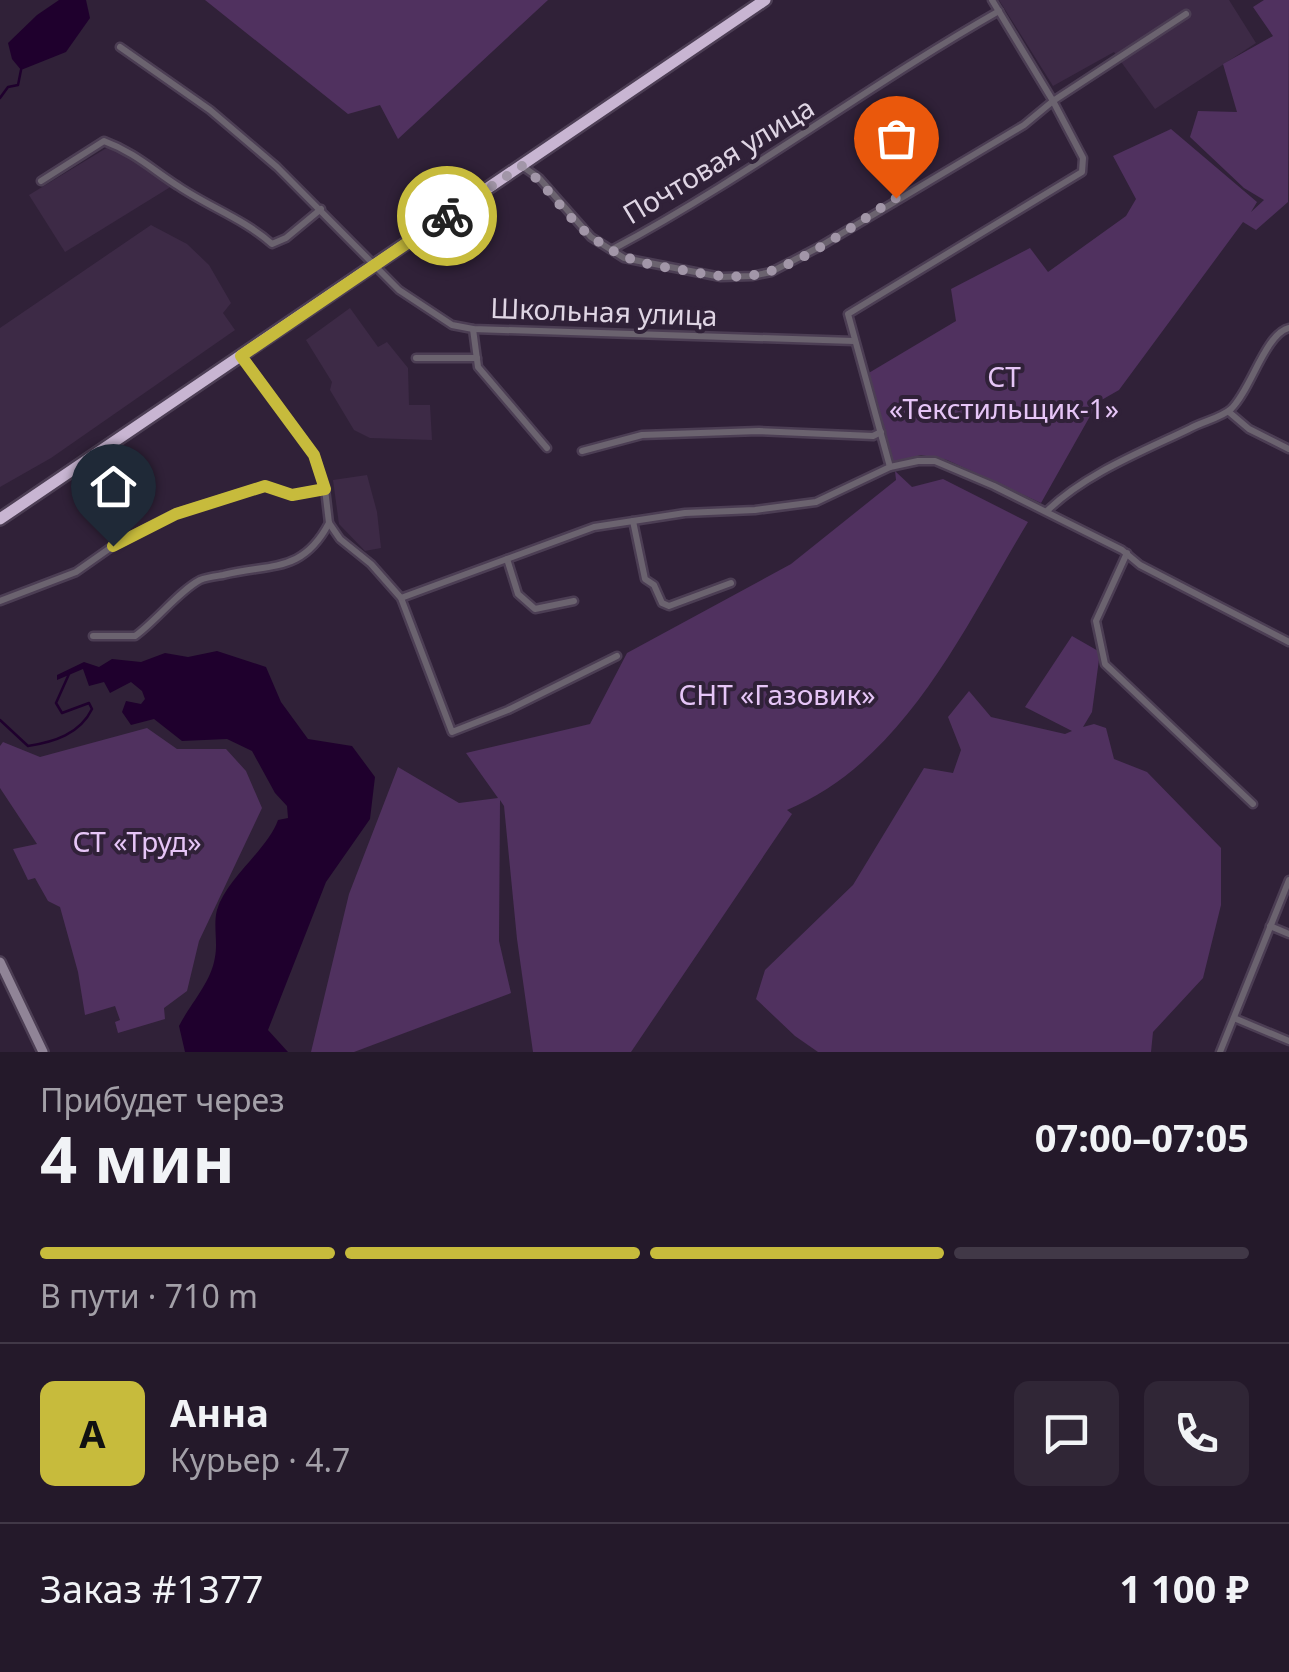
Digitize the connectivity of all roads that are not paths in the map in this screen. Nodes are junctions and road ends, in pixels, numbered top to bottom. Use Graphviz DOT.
graph roads {
  1 [pos="765,0"];
  2 [pos="992,0"];
  3 [pos="998,11"];
  4 [pos="1186,14"];
  5 [pos="120,46"];
  6 [pos="1053,101"];
  7 [pos="522,166"];
  8 [pos="42,181"];
  9 [pos="322,209"];
  10 [pos="612,250"];
  11 [pos="372,266"];
  12 [pos="1289,328"];
  13 [pos="473,329"];
  14 [pos="854,341"];
  15 [pos="241,356"];
  16 [pos="416,358"];
  17 [pos="477,358"];
  18 [pos="1229,412"];
  19 [pos="882,432"];
  20 [pos="547,448"];
  21 [pos="1289,449"];
  22 [pos="582,452"];
  23 [pos="890,467"];
  24 [pos="325,489"];
  25 [pos="1046,510"];
  26 [pos="0,520"];
  27 [pos="633,521"];
  28 [pos="328,523"];
  29 [pos="1127,554"];
  30 [pos="507,559"];
  31 [pos="731,583"];
  32 [pos="402,598"];
  33 [pos="574,601"];
  34 [pos="0,602"];
  35 [pos="93,636"];
  36 [pos="1289,642"];
  37 [pos="617,656"];
  38 [pos="1253,804"];
  39 [pos="1289,880"];
  40 [pos="1270,926"];
  41 [pos="1289,934"];
  42 [pos="0,962"];
  43 [pos="1234,1018"];
  44 [pos="1289,1040"];
  45 [pos="39,1051"];
  46 [pos="1220,1052"];
  1 -- 7 [label="highway"];
  2 -- 3 [label="street"];
  3 -- 6 [label="street"];
  3 -- 10 [label="street, Почтовая улица"];
  4 -- 6 [label="street"];
  5 -- 9 [label="street, Школьная улица"];
  6 -- 10 [label="street"];
  6 -- 14 [label="street"];
  7 -- 10 [label="street"];
  7 -- 11 [label="highway"];
  8 -- 9 [label="street"];
  9 -- 11 [label="street, Школьная улица"];
  11 -- 13 [label="street, Школьная улица"];
  11 -- 15 [label="highway"];
  12 -- 18 [label="street"];
  13 -- 14 [label="street, Школьная улица"];
  13 -- 17 [label="street"];
  14 -- 19 [label="street"];
  15 -- 24 [label="street"];
  15 -- 26 [label="highway"];
  16 -- 17 [label="street"];
  17 -- 20 [label="street"];
  18 -- 21 [label="street"];
  18 -- 25 [label="street"];
  19 -- 22 [label="street"];
  19 -- 23 [label="street"];
  23 -- 25 [label="street"];
  23 -- 27 [label="street"];
  24 -- 28 [label="street"];
  24 -- 34 [label="street"];
  25 -- 29 [label="street"];
  27 -- 30 [label="street"];
  27 -- 31 [label="street"];
  28 -- 32 [label="street"];
  28 -- 35 [label="street"];
  29 -- 36 [label="street"];
  29 -- 38 [label="street"];
  30 -- 32 [label="street"];
  30 -- 33 [label="street"];
  32 -- 37 [label="street"];
  39 -- 40 [label="street"];
  40 -- 41 [label="street"];
  40 -- 43 [label="street"];
  42 -- 45 [label="main road"];
  43 -- 44 [label="street"];
  43 -- 46 [label="street"];
}
